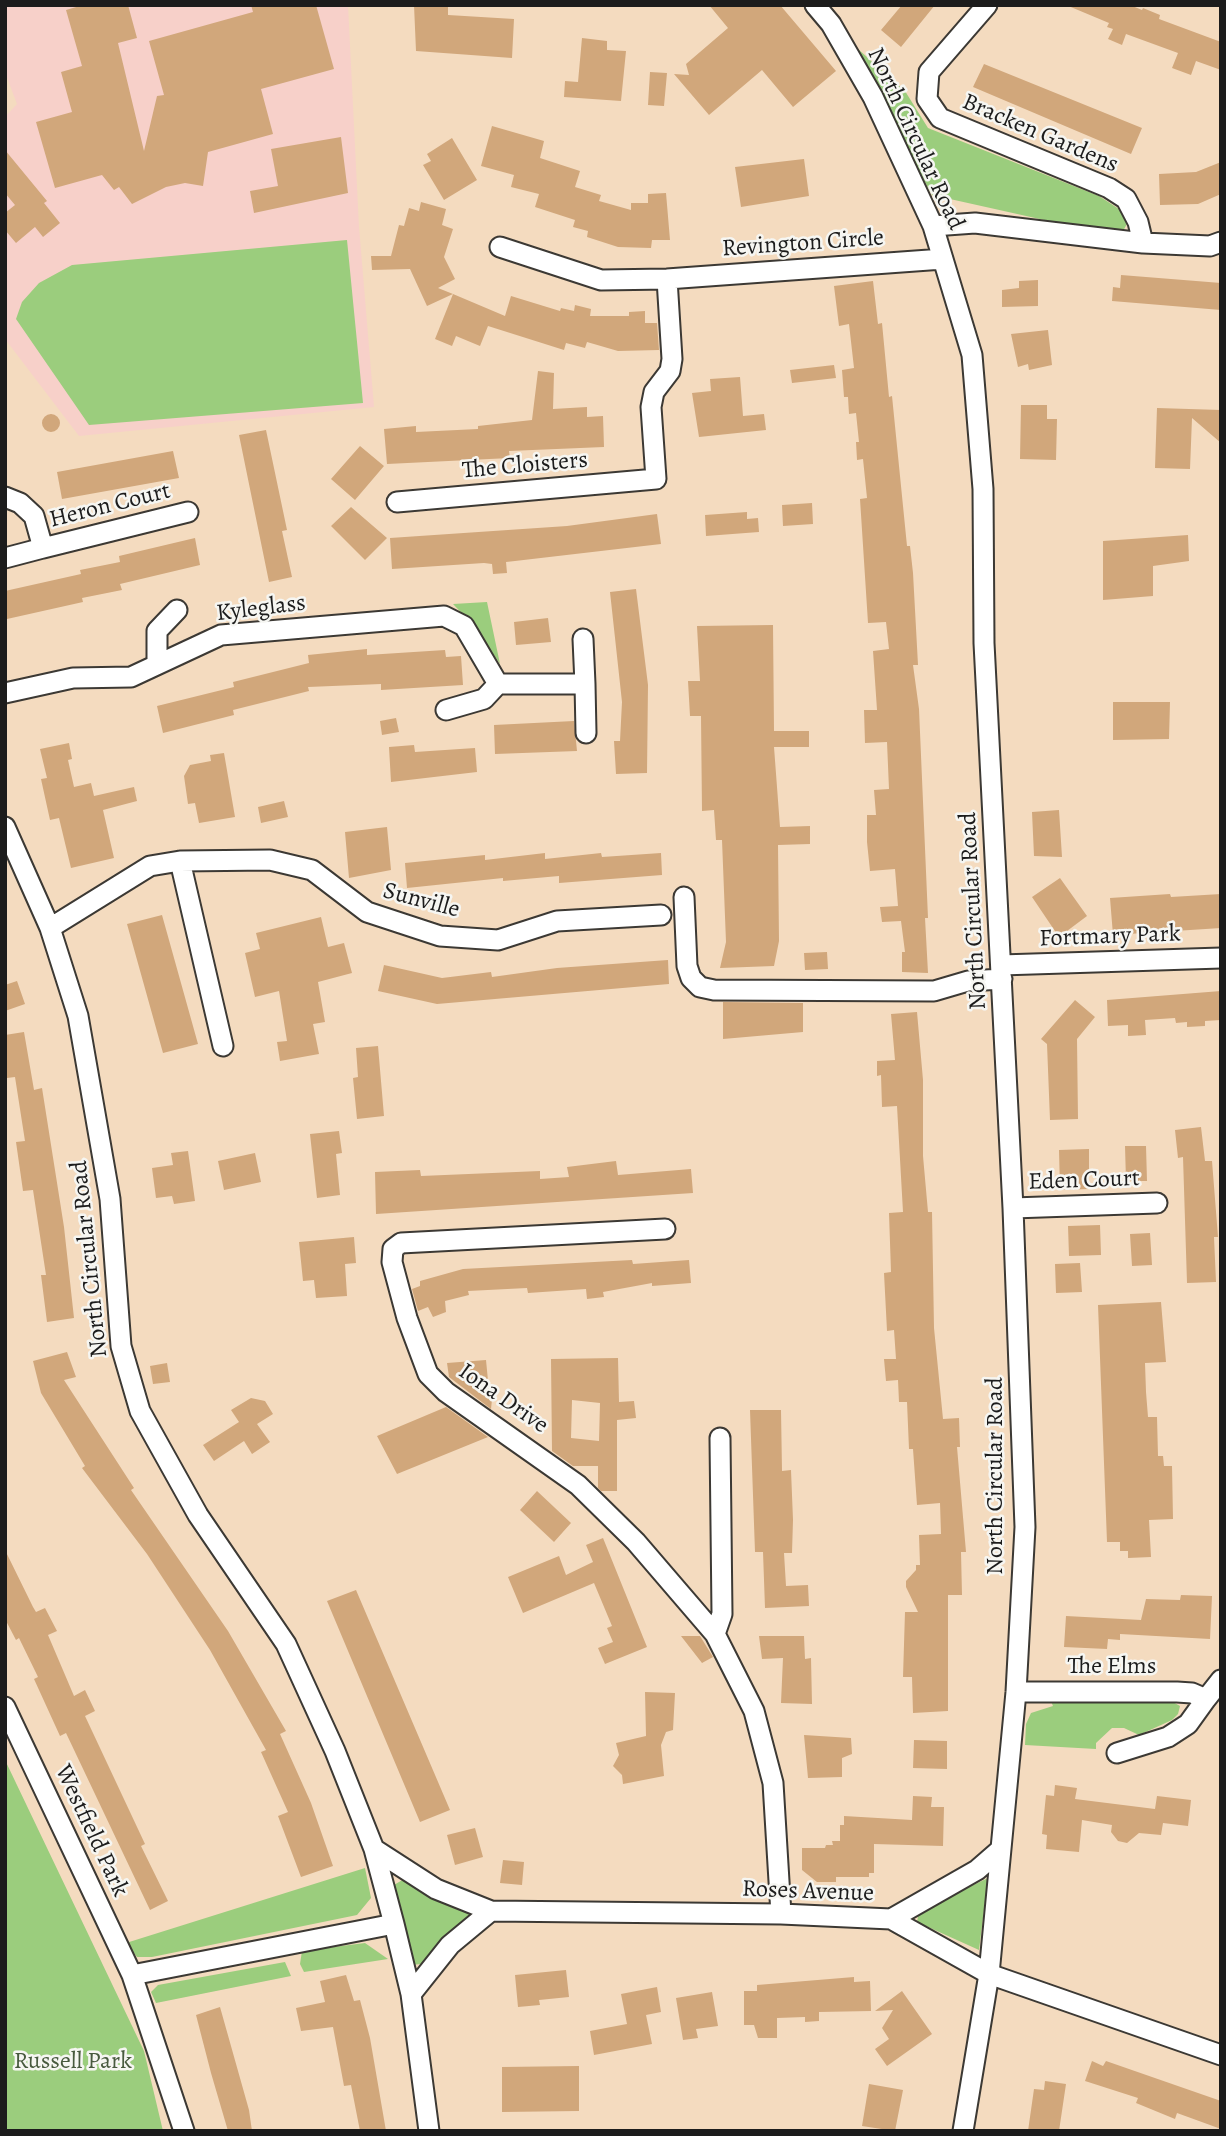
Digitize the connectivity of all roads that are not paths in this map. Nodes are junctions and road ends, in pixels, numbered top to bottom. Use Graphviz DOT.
graph roads {
  1 [pos="816,5"];
  2 [pos="987,5"];
  3 [pos="933,226"];
  4 [pos="1221,242"];
  5 [pos="1143,243"];
  6 [pos="500,247"];
  7 [pos="943,259"];
  8 [pos="667,279"];
  9 [pos="5,497"];
  10 [pos="397,502"];
  11 [pos="188,512"];
  12 [pos="43,548"];
  13 [pos="5,558"];
  14 [pos="177,610"];
  15 [pos="583,639"];
  16 [pos="157,664"];
  17 [pos="498,684"];
  18 [pos="585,684"];
  19 [pos="5,693"];
  20 [pos="446,710"];
  21 [pos="586,733"];
  22 [pos="5,827"];
  23 [pos="180,861"];
  24 [pos="684,897"];
  25 [pos="661,915"];
  26 [pos="50,928"];
  27 [pos="1221,958"];
  28 [pos="1002,972"];
  29 [pos="223,1046"];
  30 [pos="1157,1203"];
  31 [pos="1013,1208"];
  32 [pos="665,1229"];
  33 [pos="720,1438"];
  34 [pos="715,1634"];
  35 [pos="1221,1680"];
  36 [pos="1016,1692"];
  37 [pos="1206,1699"];
  38 [pos="5,1707"];
  39 [pos="1117,1753"];
  40 [pos="374,1849"];
  41 [pos="1000,1850"];
  42 [pos="491,1911"];
  43 [pos="781,1914"];
  44 [pos="891,1919"];
  45 [pos="394,1924"];
  46 [pos="989,1974"];
  47 [pos="132,1975"];
  48 [pos="411,1994"];
  49 [pos="1221,2055"];
  50 [pos="184,2131"];
  51 [pos="429,2131"];
  52 [pos="963,2131"];
  1 -- 3 [label="street, North Circular Road"];
  2 -- 5 [label="street, Bracken Gardens"];
  3 -- 5 [label="street"];
  3 -- 7 [label="street, North Circular Road"];
  4 -- 5 [label="street"];
  6 -- 8 [label="street, Revington Circle"];
  7 -- 8 [label="street, Revington Circle"];
  7 -- 28 [label="street, North Circular Road"];
  8 -- 10 [label="street, The Cloisters"];
  9 -- 12 [label="street, Heron Court"];
  11 -- 12 [label="street, Heron Court"];
  12 -- 13 [label="street, Heron Court"];
  14 -- 16 [label="street"];
  15 -- 18 [label="street"];
  16 -- 17 [label="street, Kyleglass"];
  16 -- 19 [label="street, Kyleglass"];
  17 -- 18 [label="street"];
  17 -- 20 [label="street"];
  18 -- 21 [label="street"];
  22 -- 26 [label="street, North Circular Road"];
  23 -- 25 [label="street, Sunville"];
  23 -- 26 [label="street, Sunville"];
  23 -- 29 [label="street"];
  24 -- 28 [label="street, Fortmary Park"];
  26 -- 40 [label="street, North Circular Road"];
  27 -- 28 [label="street, Fortmary Park"];
  28 -- 31 [label="street, North Circular Road"];
  30 -- 31 [label="street, Eden Court"];
  31 -- 36 [label="street, North Circular Road"];
  32 -- 34 [label="street, Iona Drive"];
  33 -- 34 [label="street"];
  34 -- 43 [label="street, Iona Drive"];
  35 -- 37 [label="street"];
  36 -- 37 [label="street, The Elms"];
  36 -- 41 [label="street, North Circular Road"];
  37 -- 39 [label="street"];
  38 -- 47 [label="street, Westfield Park"];
  40 -- 42 [label="street"];
  40 -- 45 [label="street, North Circular Road"];
  41 -- 44 [label="street"];
  41 -- 46 [label="street, North Circular Road"];
  42 -- 43 [label="street, Roses Avenue"];
  42 -- 48 [label="street"];
  43 -- 44 [label="street, Roses Avenue"];
  44 -- 46 [label="street, Roses Avenue"];
  45 -- 47 [label="street"];
  45 -- 48 [label="street, North Circular Road"];
  46 -- 49 [label="street, Roses Avenue"];
  46 -- 52 [label="street, North Circular Road"];
  47 -- 50 [label="street, Westfield Park"];
  48 -- 51 [label="street, North Circular Road"];
}
